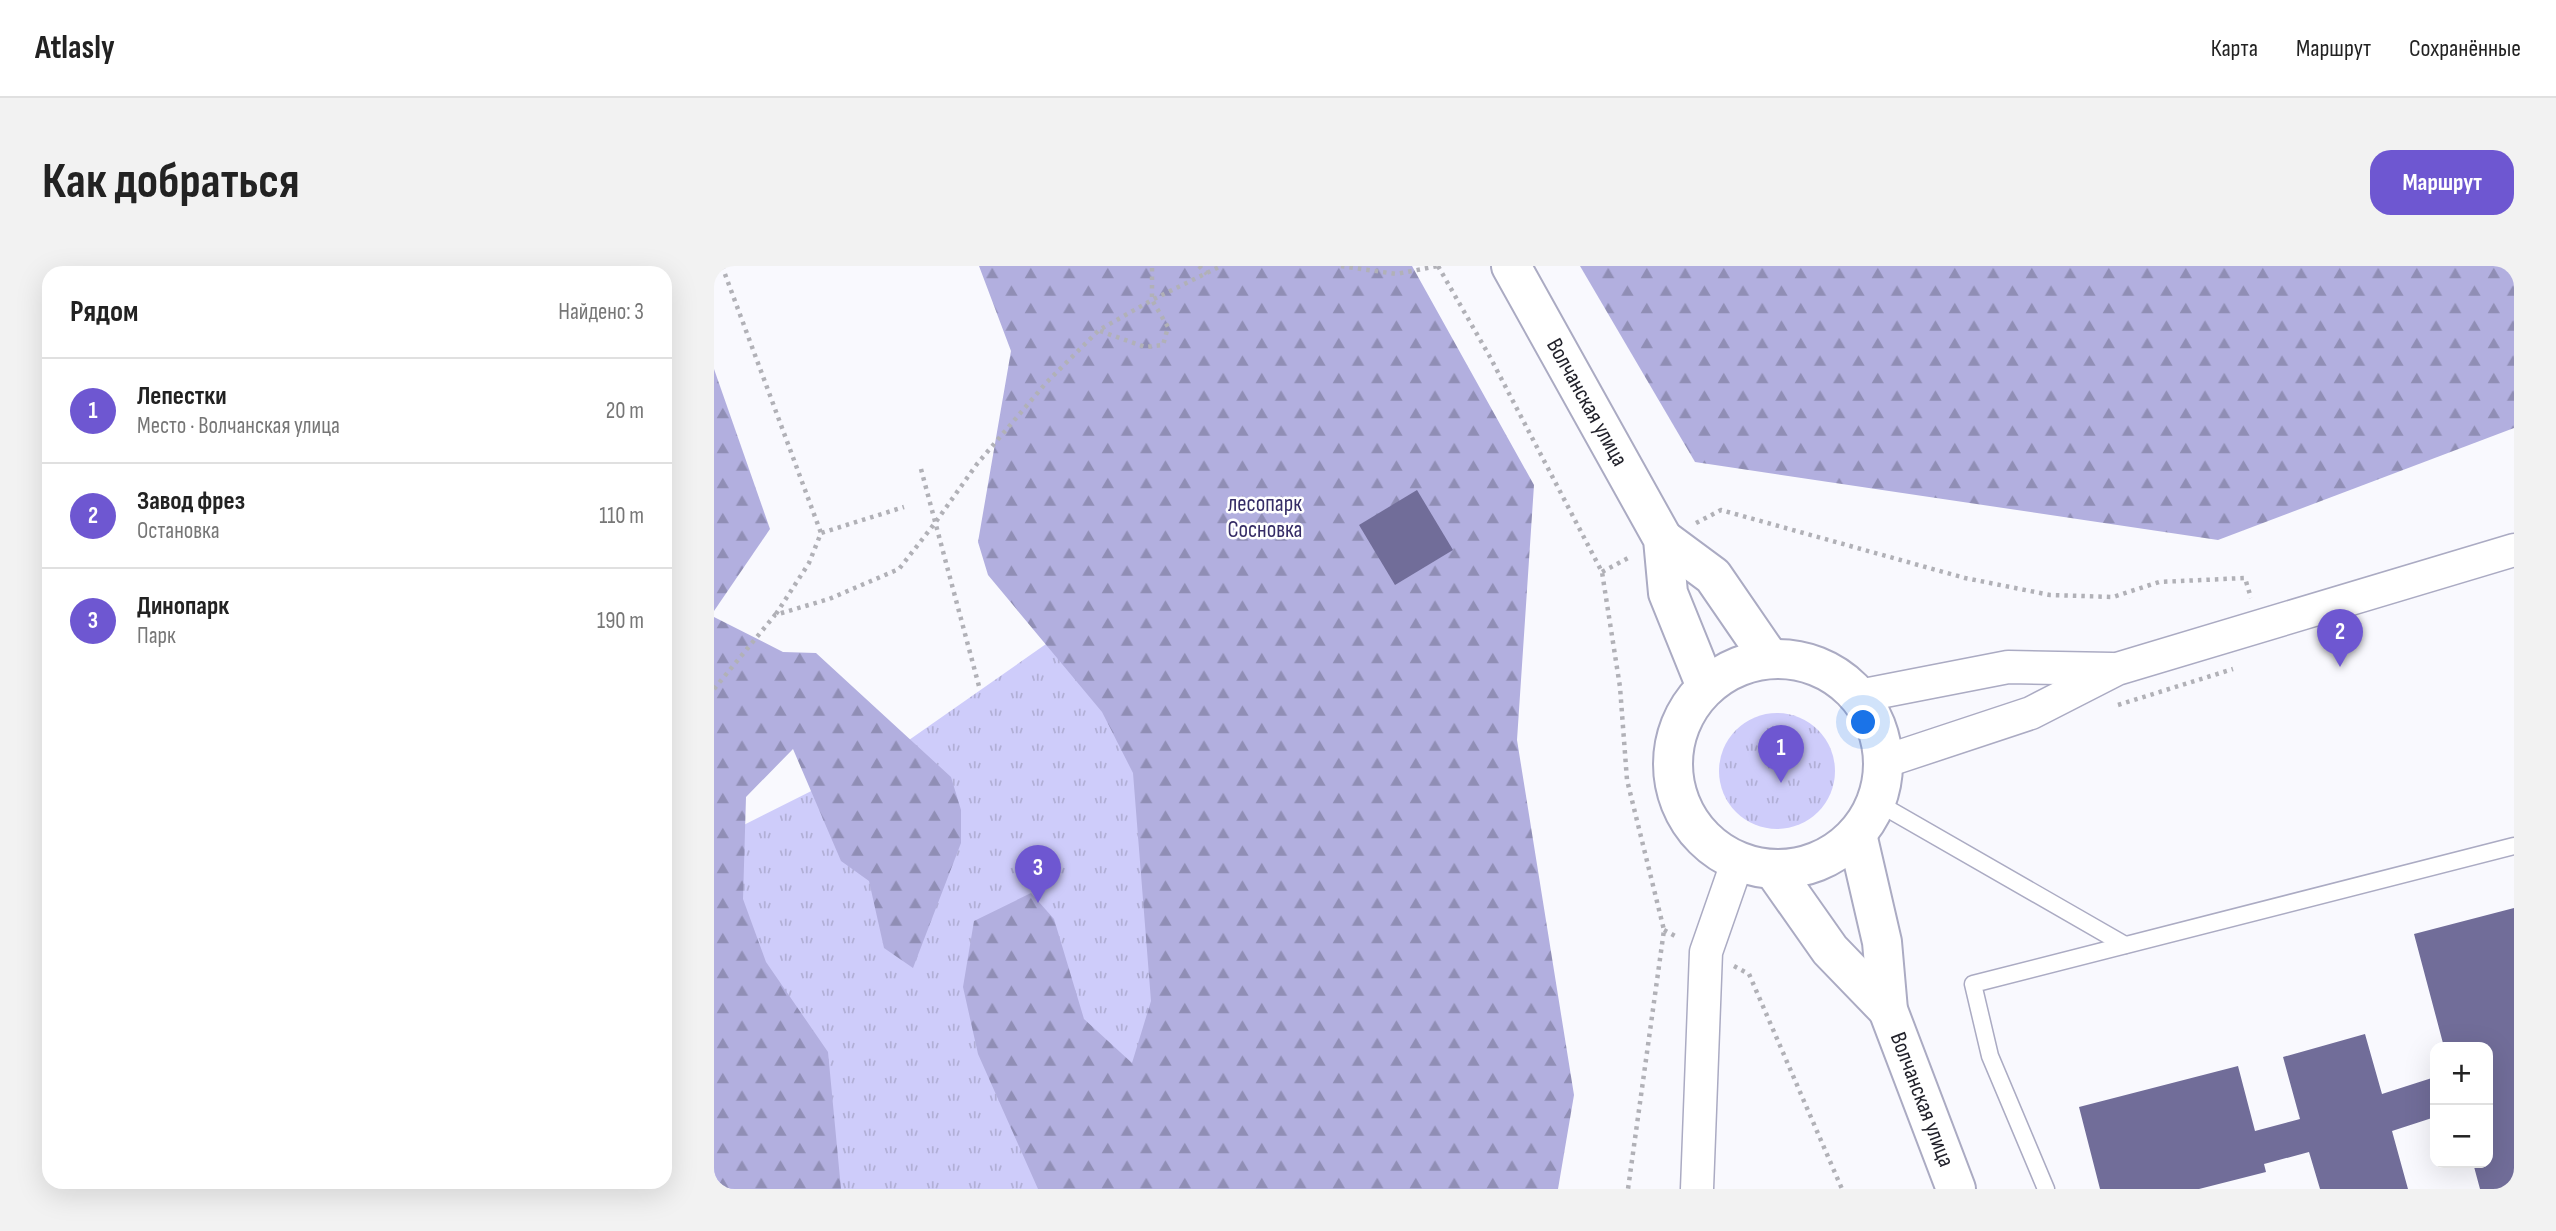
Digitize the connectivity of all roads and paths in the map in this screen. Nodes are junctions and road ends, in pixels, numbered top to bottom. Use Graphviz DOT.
graph roads {
  1 [pos="722,266"];
  2 [pos="1152,266"];
  3 [pos="1199,266"];
  4 [pos="1221,266"];
  5 [pos="1341,266"];
  6 [pos="1438,266"];
  7 [pos="1511,266"];
  8 [pos="1207,274"];
  9 [pos="1152,300"];
  10 [pos="1099,330"];
  11 [pos="921,469"];
  12 [pos="904,507"];
  13 [pos="935,523"];
  14 [pos="821,533"];
  15 [pos="1663,539"];
  16 [pos="2514,550"];
  17 [pos="1602,572"];
  18 [pos="775,615"];
  19 [pos="2261,626"];
  20 [pos="1770,659"];
  21 [pos="2117,669"];
  22 [pos="1706,687"];
  23 [pos="714,690"];
  24 [pos="980,690"];
  25 [pos="1859,696"];
  26 [pos="1886,761"];
  27 [pos="1866,818"];
  28 [pos="2514,846"];
  29 [pos="1755,866"];
  30 [pos="1664,930"];
  31 [pos="2125,945"];
  32 [pos="1706,952"];
  33 [pos="1888,1010"];
  34 [pos="1628,1189"];
  35 [pos="1697,1189"];
  36 [pos="1842,1189"];
  37 [pos="1956,1189"];
  38 [pos="2046,1189"];
  1 -- 14 [label="path"];
  2 -- 9 [label="path"];
  3 -- 8 [label="path"];
  4 -- 8 [label="path"];
  5 -- 6 [label="path"];
  6 -- 17 [label="path"];
  7 -- 15 [label="main road, Волчанская улица"];
  8 -- 9 [label="path"];
  9 -- 10 [label="path"];
  9 -- 10 [label="path"];
  10 -- 13 [label="path"];
  11 -- 13 [label="path"];
  12 -- 14 [label="path"];
  13 -- 18 [label="path"];
  13 -- 24 [label="path"];
  14 -- 18 [label="path"];
  15 -- 17 [label="path"];
  15 -- 19 [label="path"];
  15 -- 20 [label="main road, Волчанская улица"];
  15 -- 22 [label="main road, Волчанская улица"];
  16 -- 19 [label="street"];
  17 -- 30 [label="path"];
  18 -- 23 [label="path"];
  19 -- 21 [label="street"];
  20 -- 22 [label="main road"];
  20 -- 25 [label="main road"];
  21 -- 25 [label="street"];
  21 -- 26 [label="street"];
  22 -- 29 [label="main road"];
  25 -- 26 [label="main road"];
  26 -- 27 [label="main road"];
  27 -- 29 [label="main road"];
  27 -- 31 [label="lane"];
  27 -- 33 [label="main road, Волчанская улица"];
  28 -- 31 [label="lane"];
  29 -- 32 [label="street"];
  29 -- 33 [label="main road, Волчанская улица"];
  30 -- 32 [label="path"];
  30 -- 34 [label="path"];
  31 -- 38 [label="lane"];
  32 -- 35 [label="street"];
  32 -- 36 [label="path"];
  33 -- 37 [label="main road, Волчанская улица"];
}
